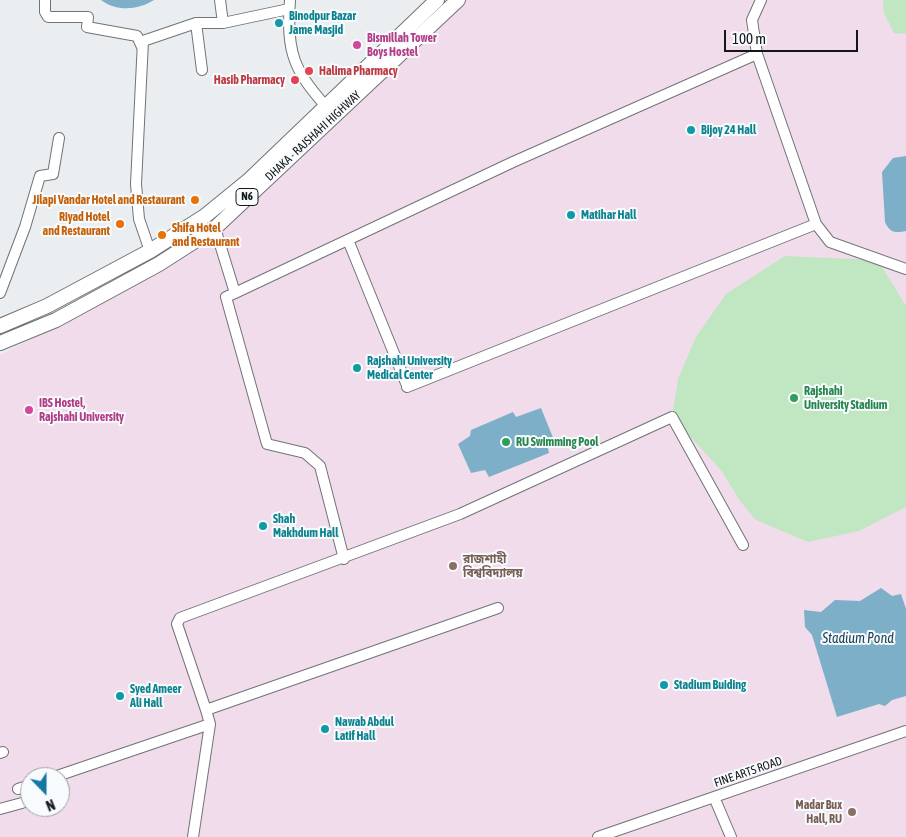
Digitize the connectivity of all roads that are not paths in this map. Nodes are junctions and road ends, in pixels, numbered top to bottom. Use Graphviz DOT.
graph roads {
  1 [pos="45,0"];
  2 [pos="220,0"];
  3 [pos="437,0"];
  4 [pos="458,0"];
  5 [pos="761,0"];
  6 [pos="290,4"];
  7 [pos="223,22"];
  8 [pos="196,23"];
  9 [pos="142,47"];
  10 [pos="757,54"];
  11 [pos="202,70"];
  12 [pos="330,111"];
  13 [pos="59,138"];
  14 [pos="816,224"];
  15 [pos="215,228"];
  16 [pos="348,240"];
  17 [pos="150,251"];
  18 [pos="906,269"];
  19 [pos="235,292"];
  20 [pos="0,293"];
  21 [pos="0,326"];
  22 [pos="0,343"];
  23 [pos="743,545"];
  24 [pos="344,559"];
  25 [pos="498,608"];
  26 [pos="206,710"];
  27 [pos="210,724"];
  28 [pos="906,731"];
  29 [pos="70,772"];
  30 [pos="714,797"];
  31 [pos="20,804"];
  32 [pos="0,809"];
  33 [pos="193,837"];
  34 [pos="598,837"];
  35 [pos="731,837"];
  1 -- 9 [label="street"];
  2 -- 7 [label="street"];
  3 -- 12 [label="highway, DHAKA - RAJSHAHI HIGHWAY / N6"];
  4 -- 12 [label="highway, DHAKA - RAJSHAHI HIGHWAY / N6"];
  5 -- 10 [label="street"];
  6 -- 7 [label="street"];
  6 -- 12 [label="street"];
  7 -- 8 [label="street"];
  8 -- 9 [label="street"];
  8 -- 11 [label="street"];
  9 -- 17 [label="street"];
  10 -- 14 [label="street"];
  10 -- 16 [label="street"];
  12 -- 15 [label="highway, DHAKA - RAJSHAHI HIGHWAY / N6"];
  12 -- 17 [label="highway, DHAKA - RAJSHAHI HIGHWAY / N6"];
  13 -- 20 [label="street"];
  14 -- 16 [label="street"];
  14 -- 18 [label="street"];
  15 -- 19 [label="street"];
  15 -- 22 [label="highway, DHAKA - RAJSHAHI HIGHWAY / N6"];
  16 -- 19 [label="street"];
  17 -- 21 [label="highway, DHAKA - RAJSHAHI HIGHWAY / N6"];
  19 -- 24 [label="street"];
  23 -- 24 [label="street"];
  24 -- 26 [label="street"];
  25 -- 26 [label="street"];
  26 -- 27 [label="street"];
  27 -- 29 [label="street"];
  27 -- 33 [label="street"];
  28 -- 30 [label="street, FINE ARTS ROAD"];
  30 -- 34 [label="street, FINE ARTS ROAD"];
  30 -- 35 [label="street"];
  31 -- 32 [label="street"];
}
